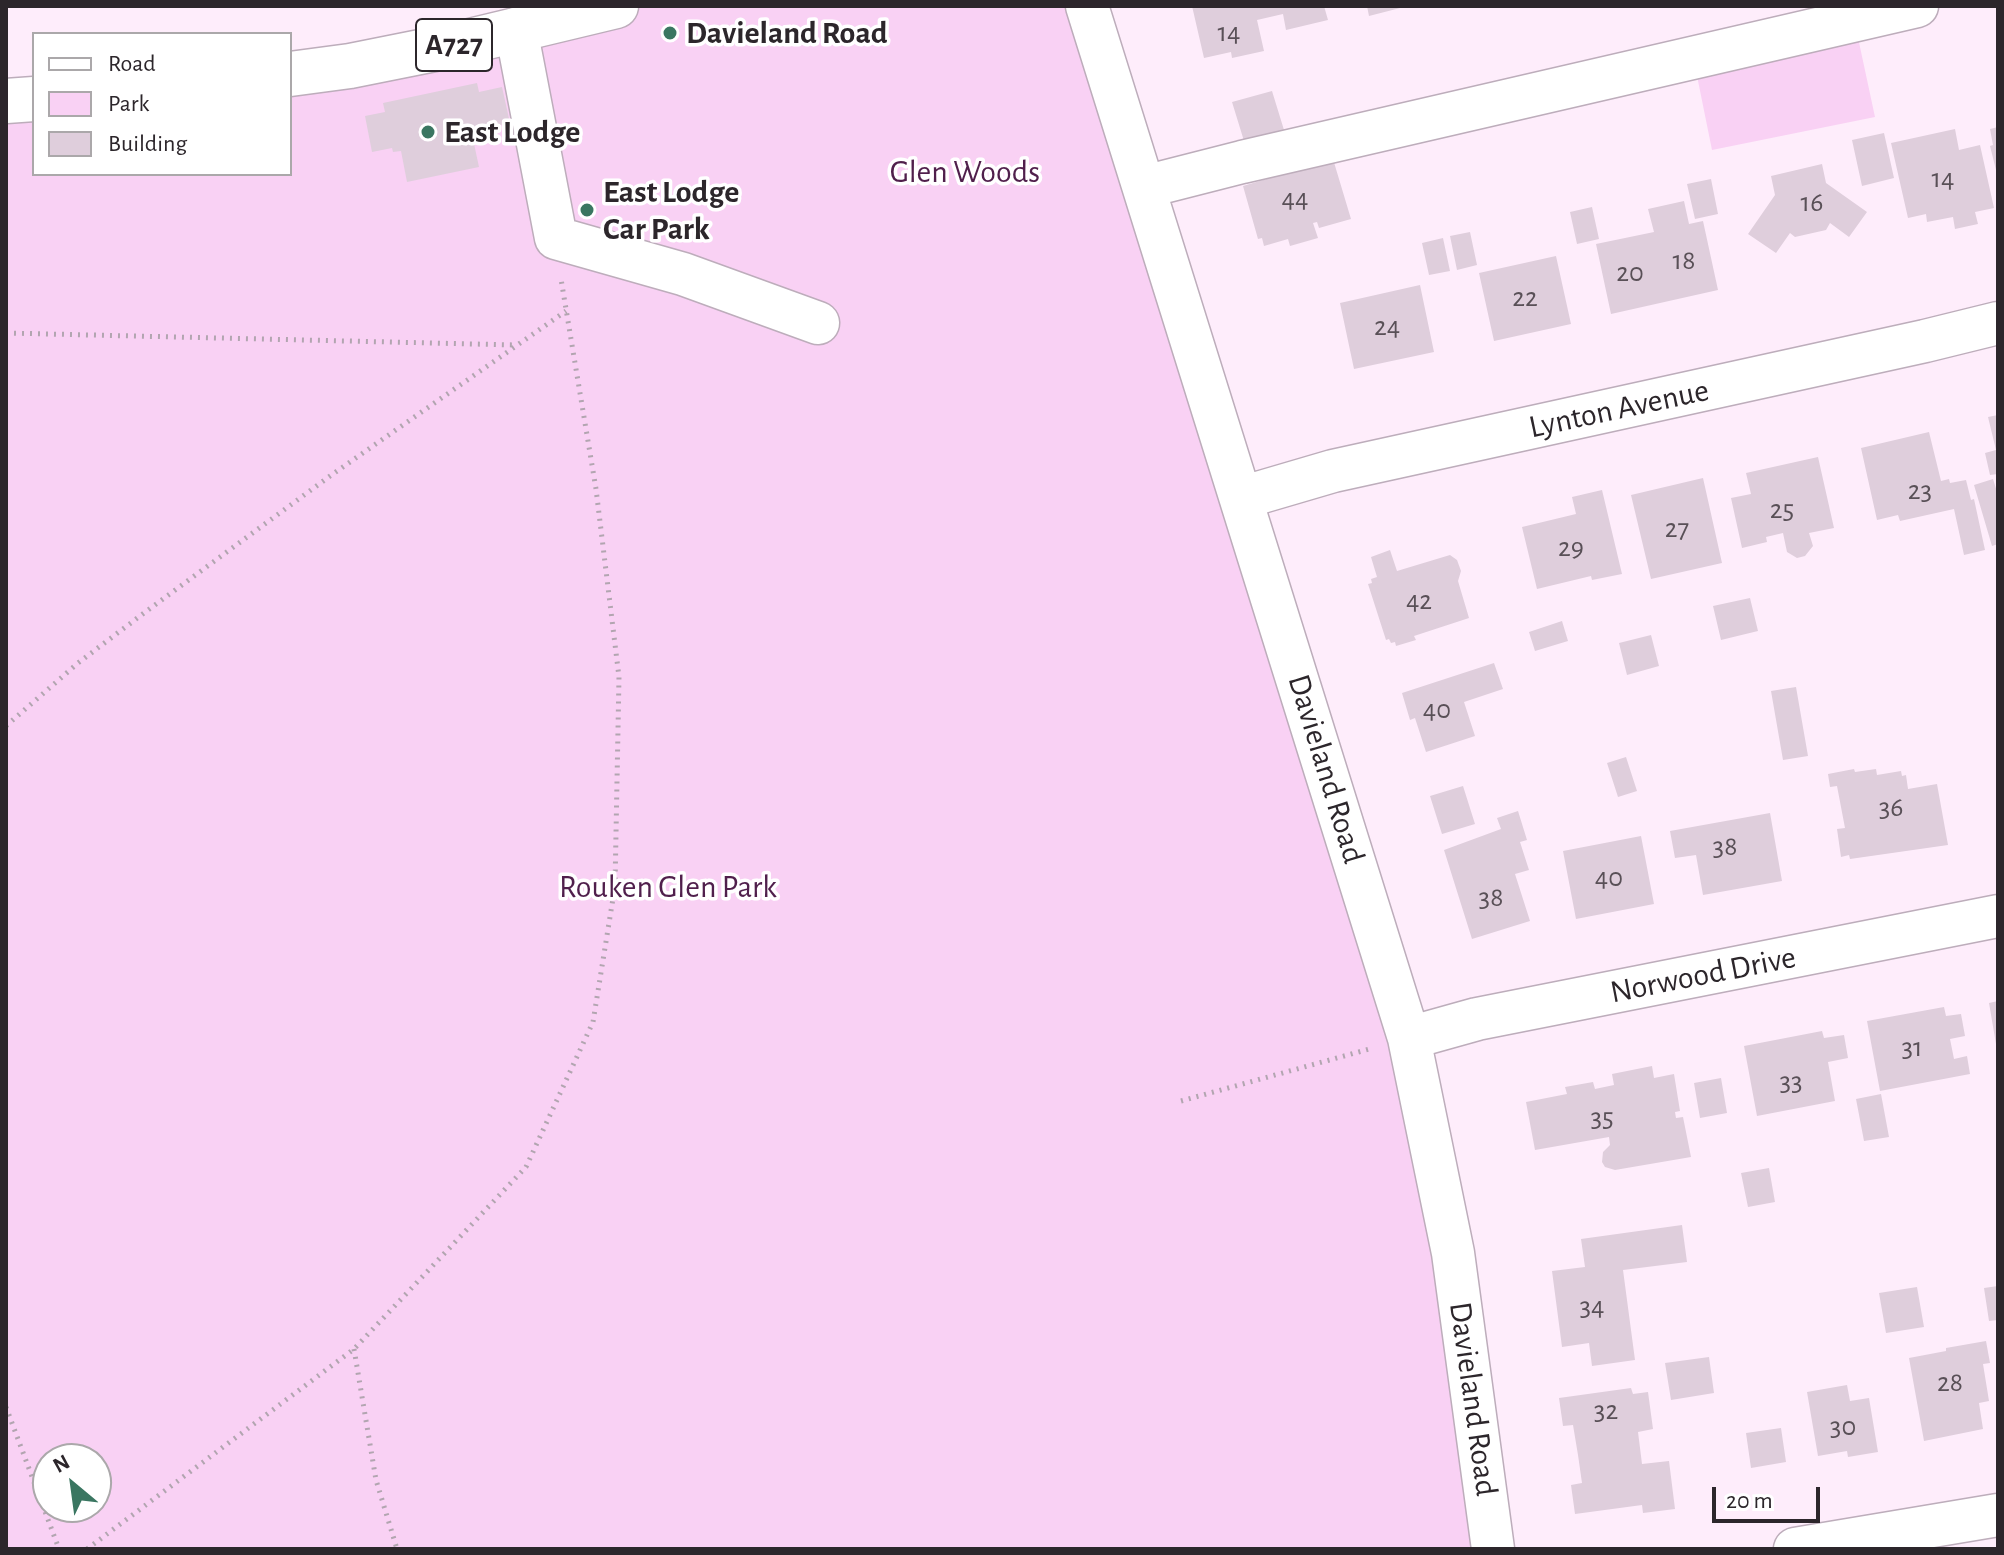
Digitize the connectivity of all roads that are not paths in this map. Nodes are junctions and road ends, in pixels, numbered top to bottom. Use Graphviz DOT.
graph roads {
  1 [pos="616,6"];
  2 [pos="1087,6"];
  3 [pos="1917,6"];
  4 [pos="516,29"];
  5 [pos="292,74"];
  6 [pos="32,99"];
  7 [pos="6,101"];
  8 [pos="1144,187"];
  9 [pos="818,323"];
  10 [pos="1998,323"];
  11 [pos="1241,498"];
  12 [pos="1998,916"];
  13 [pos="1409,1038"];
  14 [pos="1998,1515"];
  15 [pos="1493,1549"];
  16 [pos="1795,1549"];
  1 -- 4 [label="main road, A727"];
  2 -- 8 [label="street, Davieland Road"];
  3 -- 8 [label="street"];
  4 -- 5 [label="main road, A727"];
  4 -- 9 [label="street"];
  6 -- 7 [label="main road"];
  8 -- 11 [label="street, Davieland Road"];
  10 -- 11 [label="street, Lynton Avenue"];
  11 -- 13 [label="street, Davieland Road"];
  12 -- 13 [label="street, Norwood Drive"];
  13 -- 15 [label="street, Davieland Road"];
  14 -- 16 [label="street"];
}
